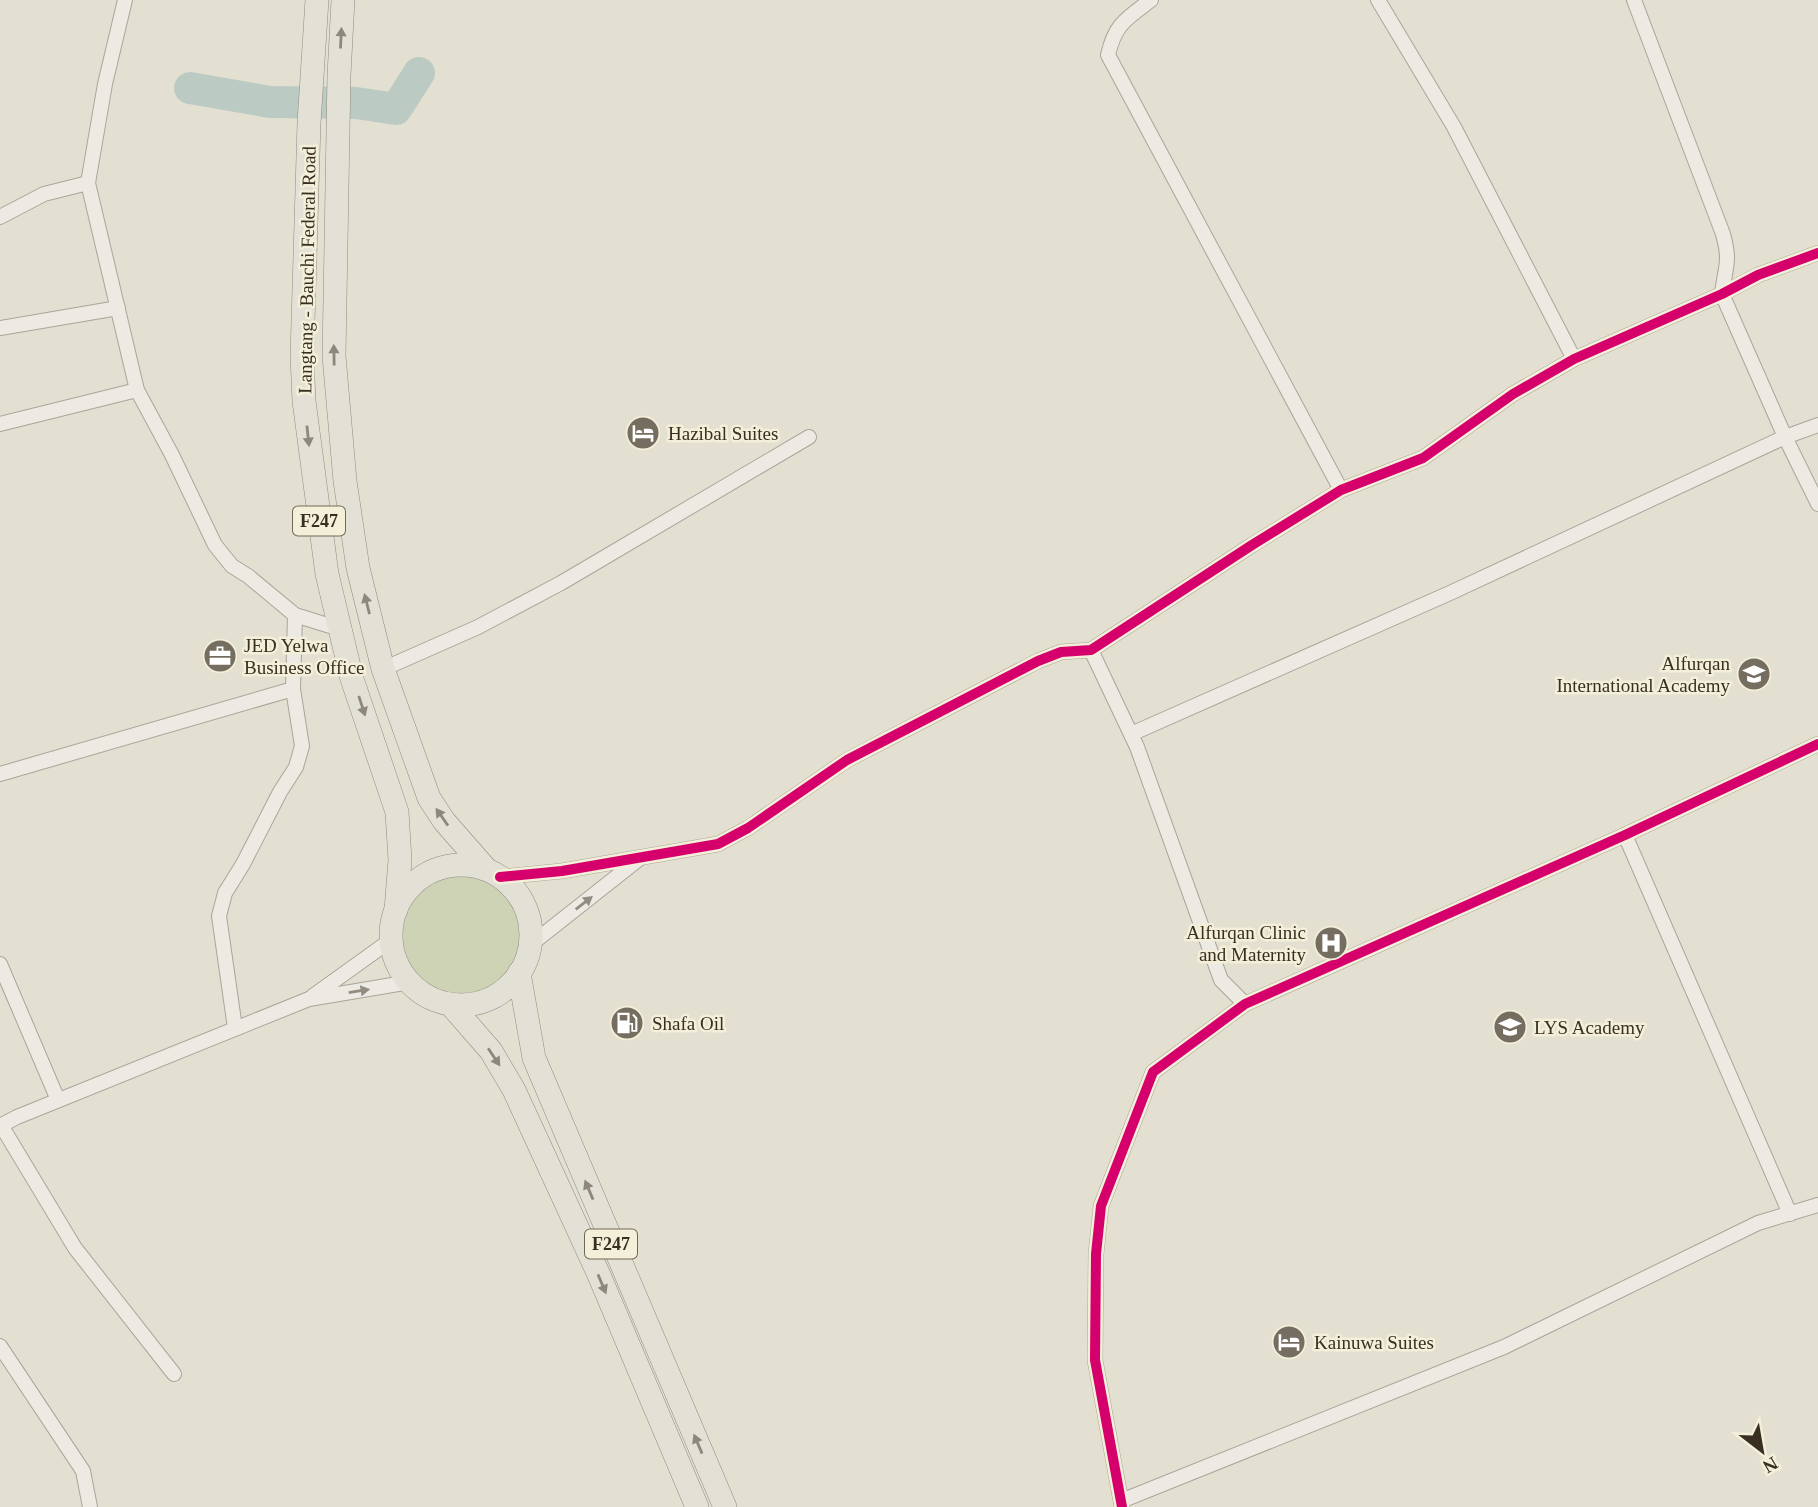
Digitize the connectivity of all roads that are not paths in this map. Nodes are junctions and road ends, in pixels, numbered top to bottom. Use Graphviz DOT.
graph roads {
  1 [pos="125,0"];
  2 [pos="317,0"];
  3 [pos="343,0"];
  4 [pos="1150,0"];
  5 [pos="1378,0"];
  6 [pos="1634,0"];
  7 [pos="89,183"];
  8 [pos="0,216"];
  9 [pos="1818,253"];
  10 [pos="1722,294"];
  11 [pos="118,309"];
  12 [pos="0,328"];
  13 [pos="1574,359"];
  14 [pos="137,390"];
  15 [pos="0,424"];
  16 [pos="1818,425"];
  17 [pos="1785,437"];
  18 [pos="809,438"];
  19 [pos="1341,490"];
  20 [pos="1818,505"];
  21 [pos="295,615"];
  22 [pos="340,629"];
  23 [pos="1091,650"];
  24 [pos="383,669"];
  25 [pos="293,689"];
  26 [pos="1131,734"];
  27 [pos="1818,744"];
  28 [pos="0,774"];
  29 [pos="1625,835"];
  30 [pos="642,858"];
  31 [pos="493,873"];
  32 [pos="396,910"];
  33 [pos="391,940"];
  34 [pos="530,944"];
  35 [pos="0,964"];
  36 [pos="519,973"];
  37 [pos="410,982"];
  38 [pos="309,999"];
  39 [pos="450,1004"];
  40 [pos="1245,1004"];
  41 [pos="235,1028"];
  42 [pos="58,1100"];
  43 [pos="0,1125"];
  44 [pos="1818,1205"];
  45 [pos="1790,1214"];
  46 [pos="0,1346"];
  47 [pos="174,1374"];
  48 [pos="1122,1504"];
  49 [pos="90,1507"];
  50 [pos="698,1507"];
  51 [pos="725,1507"];
  1 -- 7 [label="street"];
  2 -- 22 [label="main road, Langtang - Bauchi Federal Road / F247, one-way"];
  24 -- 3 [label="main road, Langtang - Bauchi Federal Road / F247, one-way"];
  4 -- 19 [label="street"];
  5 -- 13 [label="street"];
  6 -- 10 [label="street"];
  7 -- 8 [label="street"];
  7 -- 11 [label="street"];
  9 -- 10 [label="street"];
  10 -- 13 [label="street"];
  10 -- 17 [label="street"];
  11 -- 12 [label="street"];
  11 -- 14 [label="street"];
  13 -- 19 [label="street"];
  14 -- 15 [label="street"];
  14 -- 21 [label="street"];
  16 -- 17 [label="street"];
  17 -- 20 [label="street"];
  17 -- 26 [label="street"];
  18 -- 24 [label="street"];
  19 -- 23 [label="street"];
  21 -- 22 [label="street"];
  21 -- 25 [label="street"];
  22 -- 32 [label="main road, Langtang - Bauchi Federal Road / F247, one-way"];
  23 -- 26 [label="street"];
  23 -- 30 [label="street"];
  31 -- 24 [label="main road, Langtang - Bauchi Federal Road / F247, one-way"];
  25 -- 28 [label="street"];
  25 -- 41 [label="street"];
  26 -- 40 [label="street"];
  27 -- 29 [label="street"];
  29 -- 40 [label="street"];
  29 -- 45 [label="street"];
  30 -- 31 [label="street"];
  34 -- 30 [label="street, one-way"];
  31 -- 32 [label="main road, F247"];
  31 -- 34 [label="main road, F247"];
  32 -- 33 [label="main road, F247"];
  33 -- 37 [label="main road, F247"];
  33 -- 38 [label="street"];
  34 -- 36 [label="main road, F247"];
  35 -- 42 [label="street"];
  36 -- 39 [label="main road, F247"];
  51 -- 36 [label="main road, F247, one-way"];
  38 -- 37 [label="street, one-way"];
  37 -- 39 [label="main road, F247"];
  38 -- 41 [label="street"];
  39 -- 50 [label="main road, F247, one-way"];
  40 -- 48 [label="street"];
  41 -- 42 [label="street"];
  42 -- 43 [label="street"];
  43 -- 47 [label="street"];
  44 -- 45 [label="street"];
  45 -- 48 [label="street"];
  46 -- 49 [label="street"];
}
